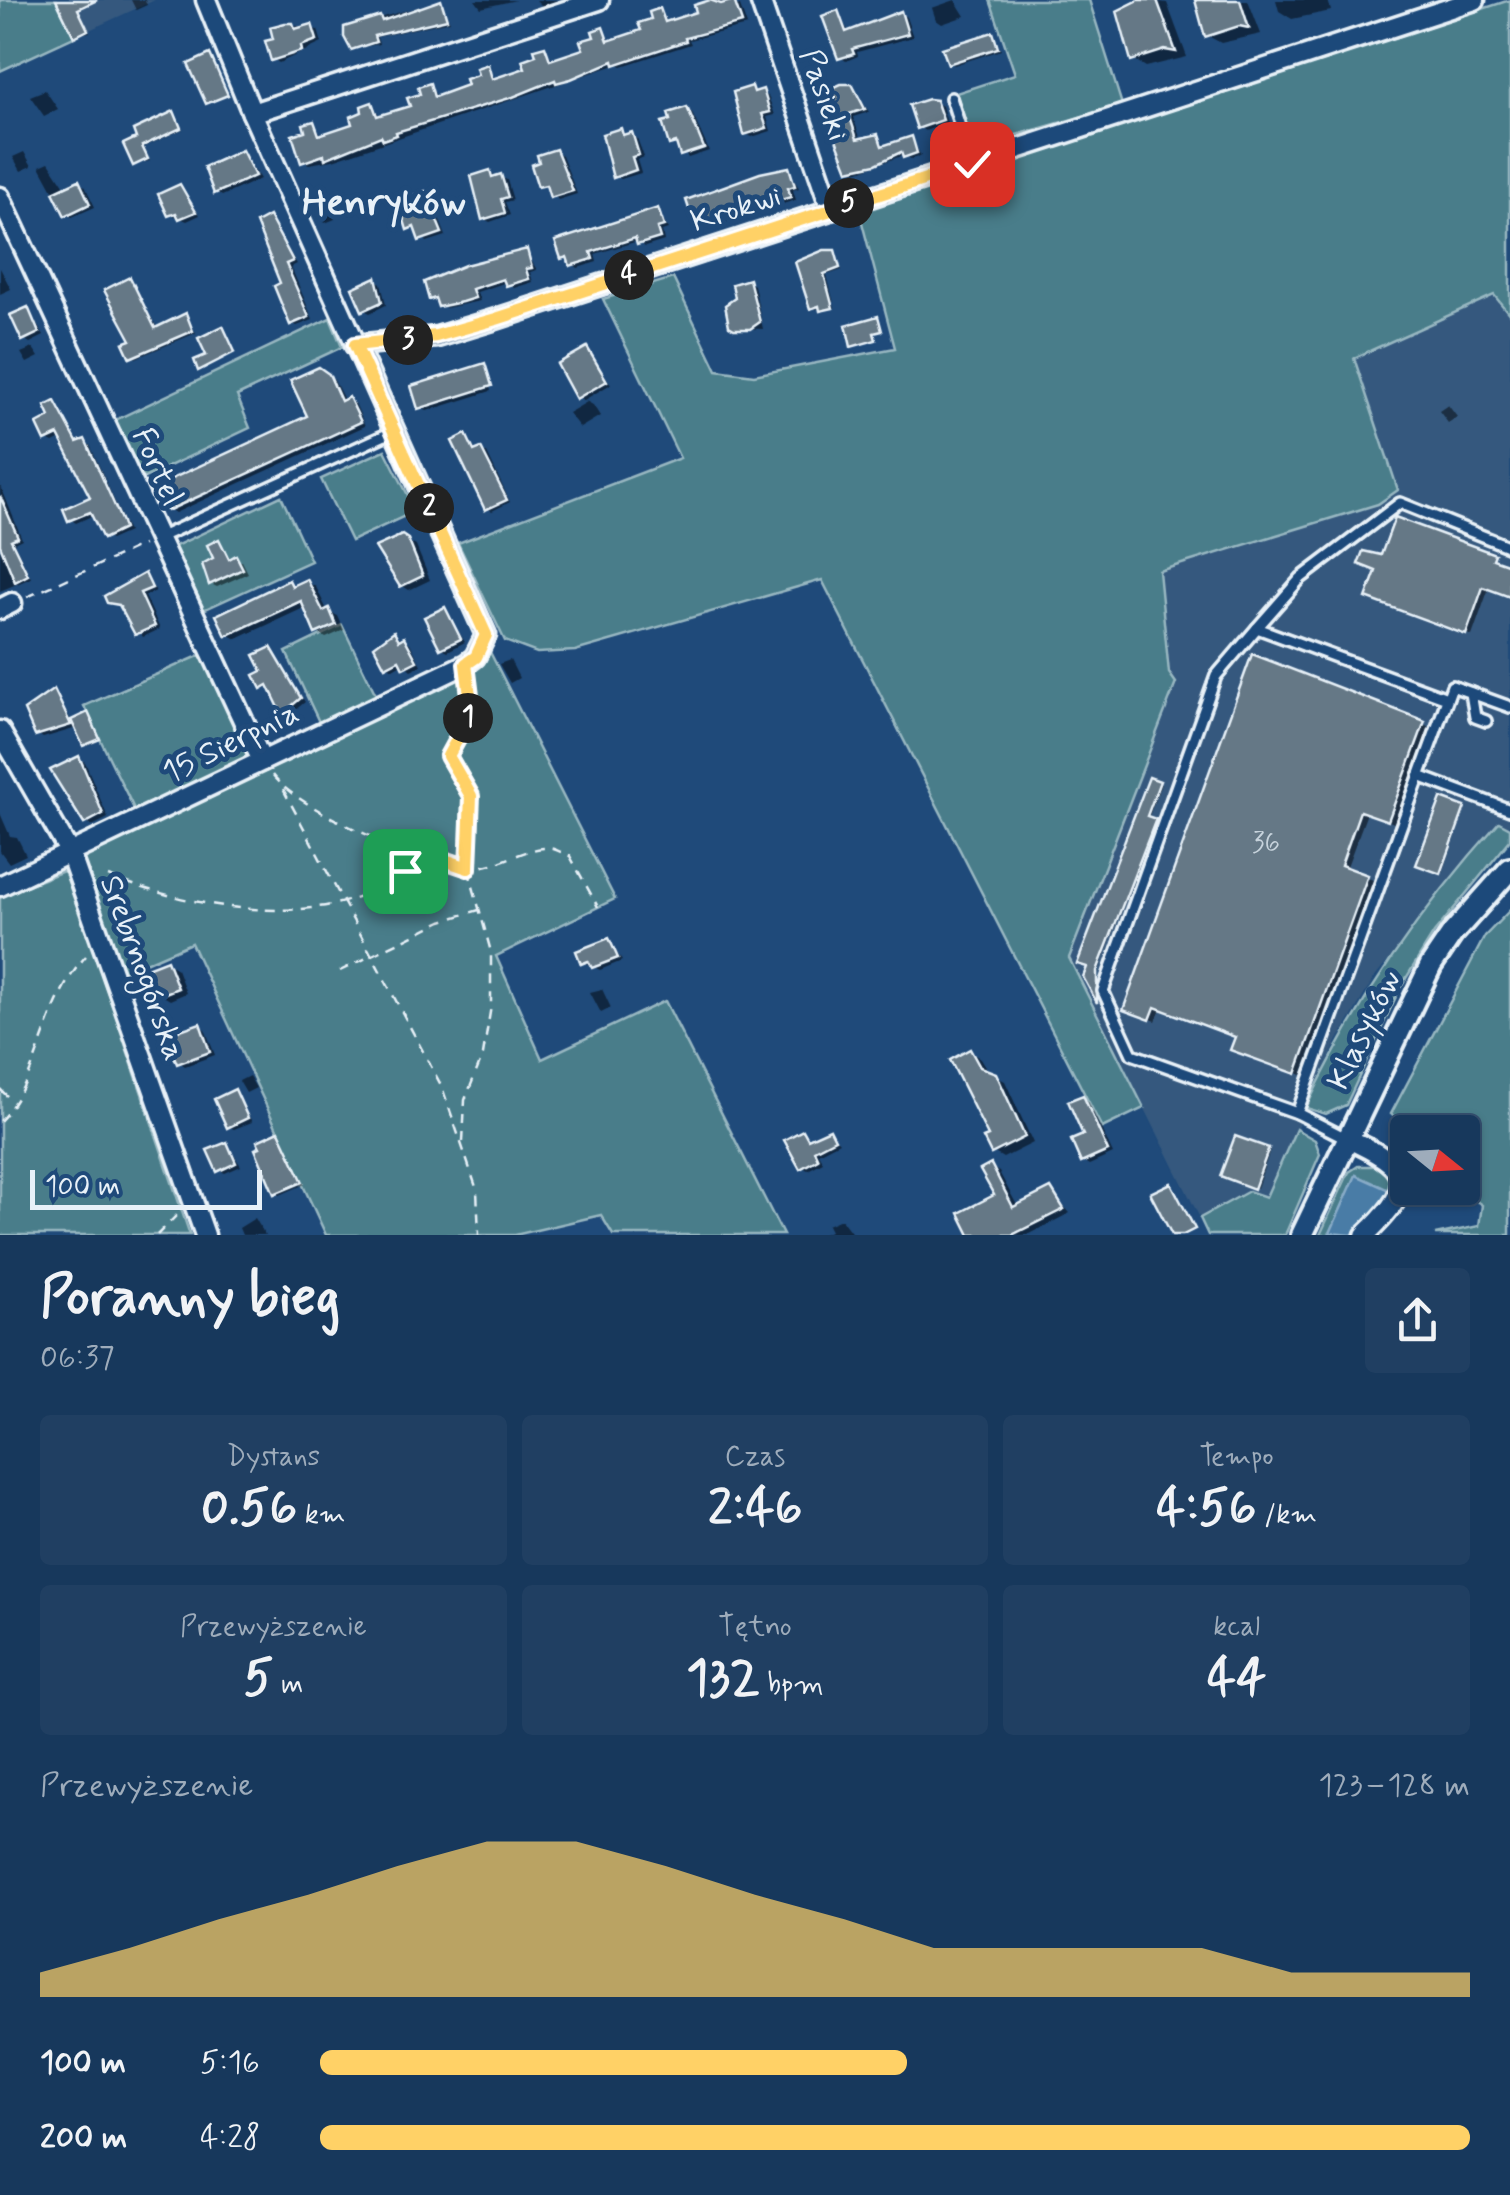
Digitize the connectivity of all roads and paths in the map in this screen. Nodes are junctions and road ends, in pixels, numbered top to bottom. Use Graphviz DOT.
graph roads {
  1 [pos="206,0"];
  2 [pos="599,0"];
  3 [pos="760,0"];
  4 [pos="1475,0"];
  5 [pos="1439,6"];
  6 [pos="951,98"];
  7 [pos="252,113"];
  8 [pos="972,164"];
  9 [pos="0,197"];
  10 [pos="831,209"];
  11 [pos="355,345"];
  12 [pos="394,431"];
  13 [pos="156,539"];
  14 [pos="1510,547"];
  15 [pos="6,606"];
  16 [pos="1257,628"];
  17 [pos="466,664"];
  18 [pos="1471,693"];
  19 [pos="1447,698"];
  20 [pos="1510,707"];
  21 [pos="1486,721"];
  22 [pos="0,731"];
  23 [pos="262,761"];
  24 [pos="1419,776"];
  25 [pos="283,789"];
  26 [pos="1510,810"];
  27 [pos="70,853"];
  28 [pos="427,854"];
  29 [pos="468,868"];
  30 [pos="1510,870"];
  31 [pos="108,876"];
  32 [pos="0,886"];
  33 [pos="343,902"];
  34 [pos="598,907"];
  35 [pos="480,909"];
  36 [pos="100,940"];
  37 [pos="374,955"];
  38 [pos="340,972"];
  39 [pos="0,1089"];
  40 [pos="14,1103"];
  41 [pos="1297,1113"];
  42 [pos="0,1121"];
  43 [pos="1346,1138"];
  44 [pos="463,1142"];
  45 [pos="195,1208"];
  46 [pos="157,1235"];
  47 [pos="204,1235"];
  48 [pos="479,1235"];
  49 [pos="1302,1235"];
  50 [pos="1365,1235"];
  1 -- 7 [label="street"];
  2 -- 7 [label="street"];
  3 -- 10 [label="street, Pasieki"];
  4 -- 5 [label="street, Krokwi"];
  5 -- 8 [label="street, Krokwi"];
  6 -- 8 [label="lane"];
  7 -- 11 [label="street"];
  8 -- 10 [label="street, Krokwi"];
  9 -- 13 [label="street, Fortel"];
  10 -- 11 [label="street, Krokwi"];
  11 -- 12 [label="street"];
  12 -- 13 [label="lane"];
  12 -- 17 [label="street, 15 Sierpnia"];
  13 -- 15 [label="path"];
  13 -- 23 [label="street, Fortel"];
  14 -- 16 [label="lane"];
  16 -- 19 [label="lane"];
  16 -- 41 [label="lane"];
  17 -- 23 [label="street, 15 Sierpnia"];
  17 -- 29 [label="path"];
  18 -- 19 [label="lane"];
  18 -- 20 [label="lane"];
  18 -- 21 [label="lane"];
  19 -- 24 [label="lane"];
  22 -- 27 [label="street, Srebrnogórska"];
  23 -- 25 [label="path"];
  23 -- 27 [label="street, 15 Sierpnia"];
  24 -- 26 [label="lane"];
  24 -- 41 [label="lane"];
  25 -- 28 [label="path"];
  25 -- 33 [label="path"];
  27 -- 32 [label="street, 15 Sierpnia"];
  27 -- 36 [label="street, Srebrnogórska"];
  28 -- 29 [label="path"];
  28 -- 33 [label="path"];
  29 -- 34 [label="path"];
  29 -- 35 [label="path"];
  30 -- 43 [label="street, Klasyków"];
  31 -- 33 [label="path"];
  33 -- 37 [label="path"];
  35 -- 37 [label="path"];
  35 -- 44 [label="path"];
  36 -- 40 [label="path"];
  36 -- 45 [label="street, Srebrnogórska"];
  37 -- 38 [label="path"];
  37 -- 44 [label="path"];
  39 -- 40 [label="path"];
  40 -- 42 [label="path"];
  41 -- 43 [label="lane"];
  43 -- 49 [label="street, Klasyków"];
  43 -- 50 [label="street"];
  44 -- 48 [label="path"];
  45 -- 46 [label="path"];
  45 -- 47 [label="street, Srebrnogórska"];
}
